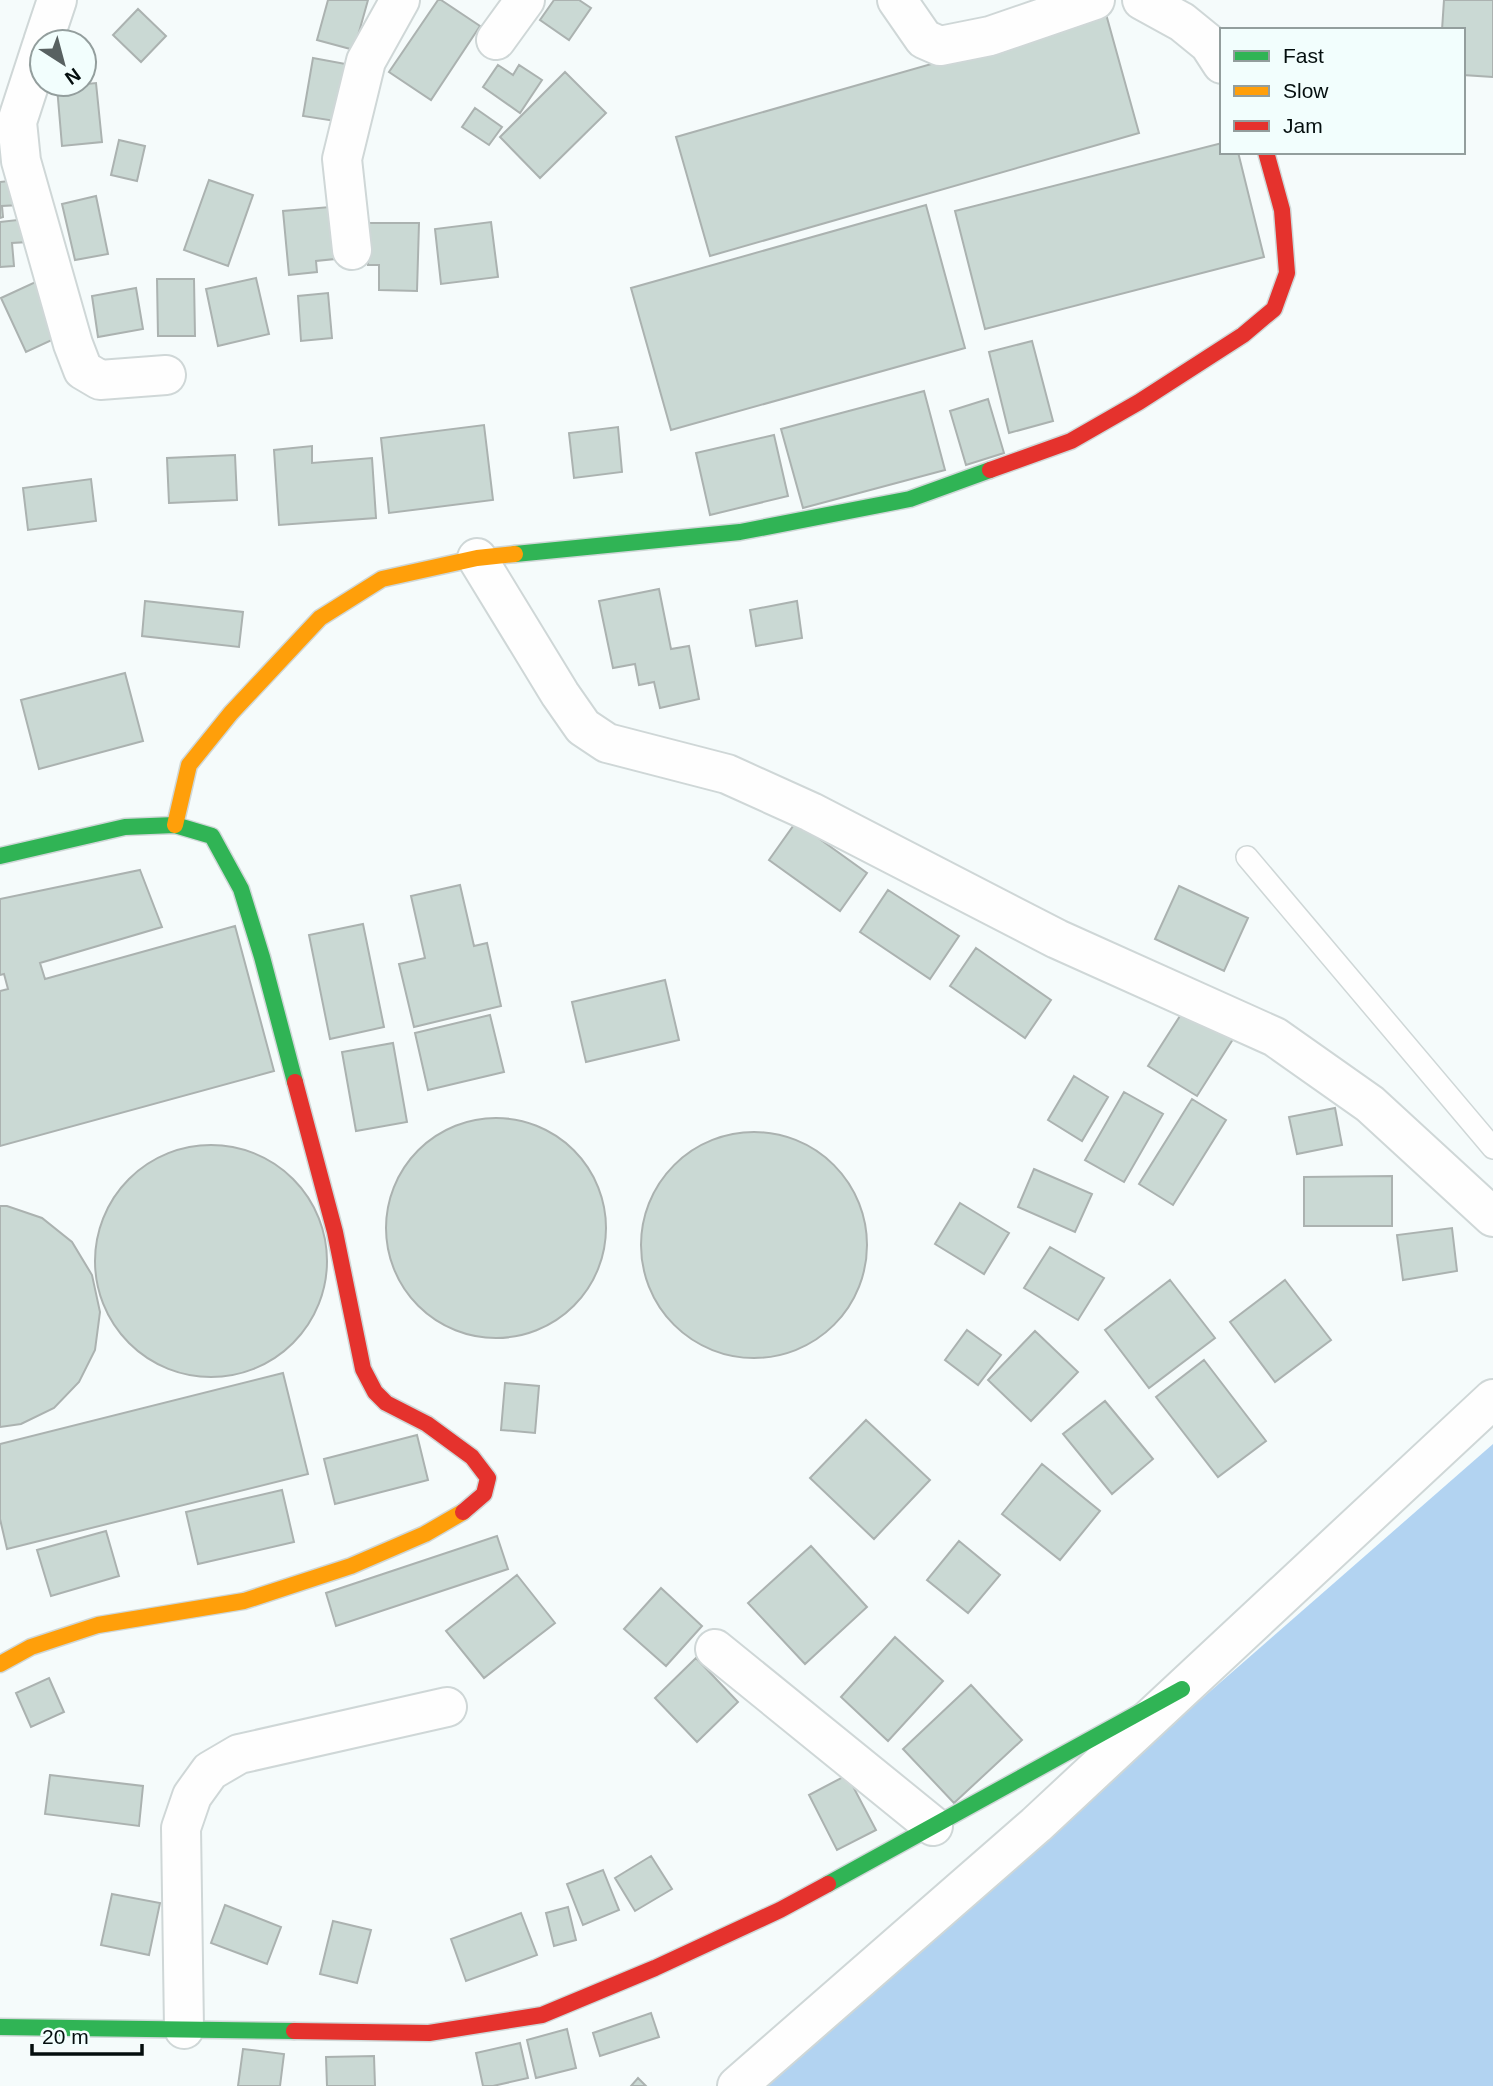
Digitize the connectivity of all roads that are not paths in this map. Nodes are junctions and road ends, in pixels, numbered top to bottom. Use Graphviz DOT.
graph roads {
  1 [pos="57,0"];
  2 [pos="400,0"];
  3 [pos="525,0"];
  4 [pos="897,0"];
  5 [pos="1095,0"];
  6 [pos="1142,0"];
  7 [pos="48,28"];
  8 [pos="496,40"];
  9 [pos="1220,61"];
  10 [pos="28,89"];
  11 [pos="1267,154"];
  12 [pos="352,250"];
  13 [pos="166,375"];
  14 [pos="477,558"];
  15 [pos="175,825"];
  16 [pos="0,856"];
  17 [pos="1247,858"];
  18 [pos="1493,1148"];
  19 [pos="1493,1217"];
  20 [pos="1493,1398"];
  21 [pos="715,1649"];
  22 [pos="0,1664"];
  23 [pos="1182,1689"];
  24 [pos="447,1707"];
  25 [pos="933,1826"];
  26 [pos="0,2027"];
  27 [pos="184,2029"];
  28 [pos="737,2086"];
  1 -- 7 [label="street"];
  2 -- 12 [label="street"];
  3 -- 8 [label="street"];
  4 -- 5 [label="street"];
  6 -- 9 [label="street"];
  10 -- 13 [label="street"];
  11 -- 14 [label="street"];
  14 -- 15 [label="street"];
  14 -- 19 [label="street"];
  15 -- 16 [label="street"];
  15 -- 22 [label="street"];
  17 -- 18 [label="lane"];
  20 -- 23 [label="street"];
  21 -- 25 [label="street"];
  23 -- 25 [label="street"];
  23 -- 28 [label="street"];
  24 -- 27 [label="street"];
  25 -- 27 [label="street"];
  26 -- 27 [label="street"];
}
